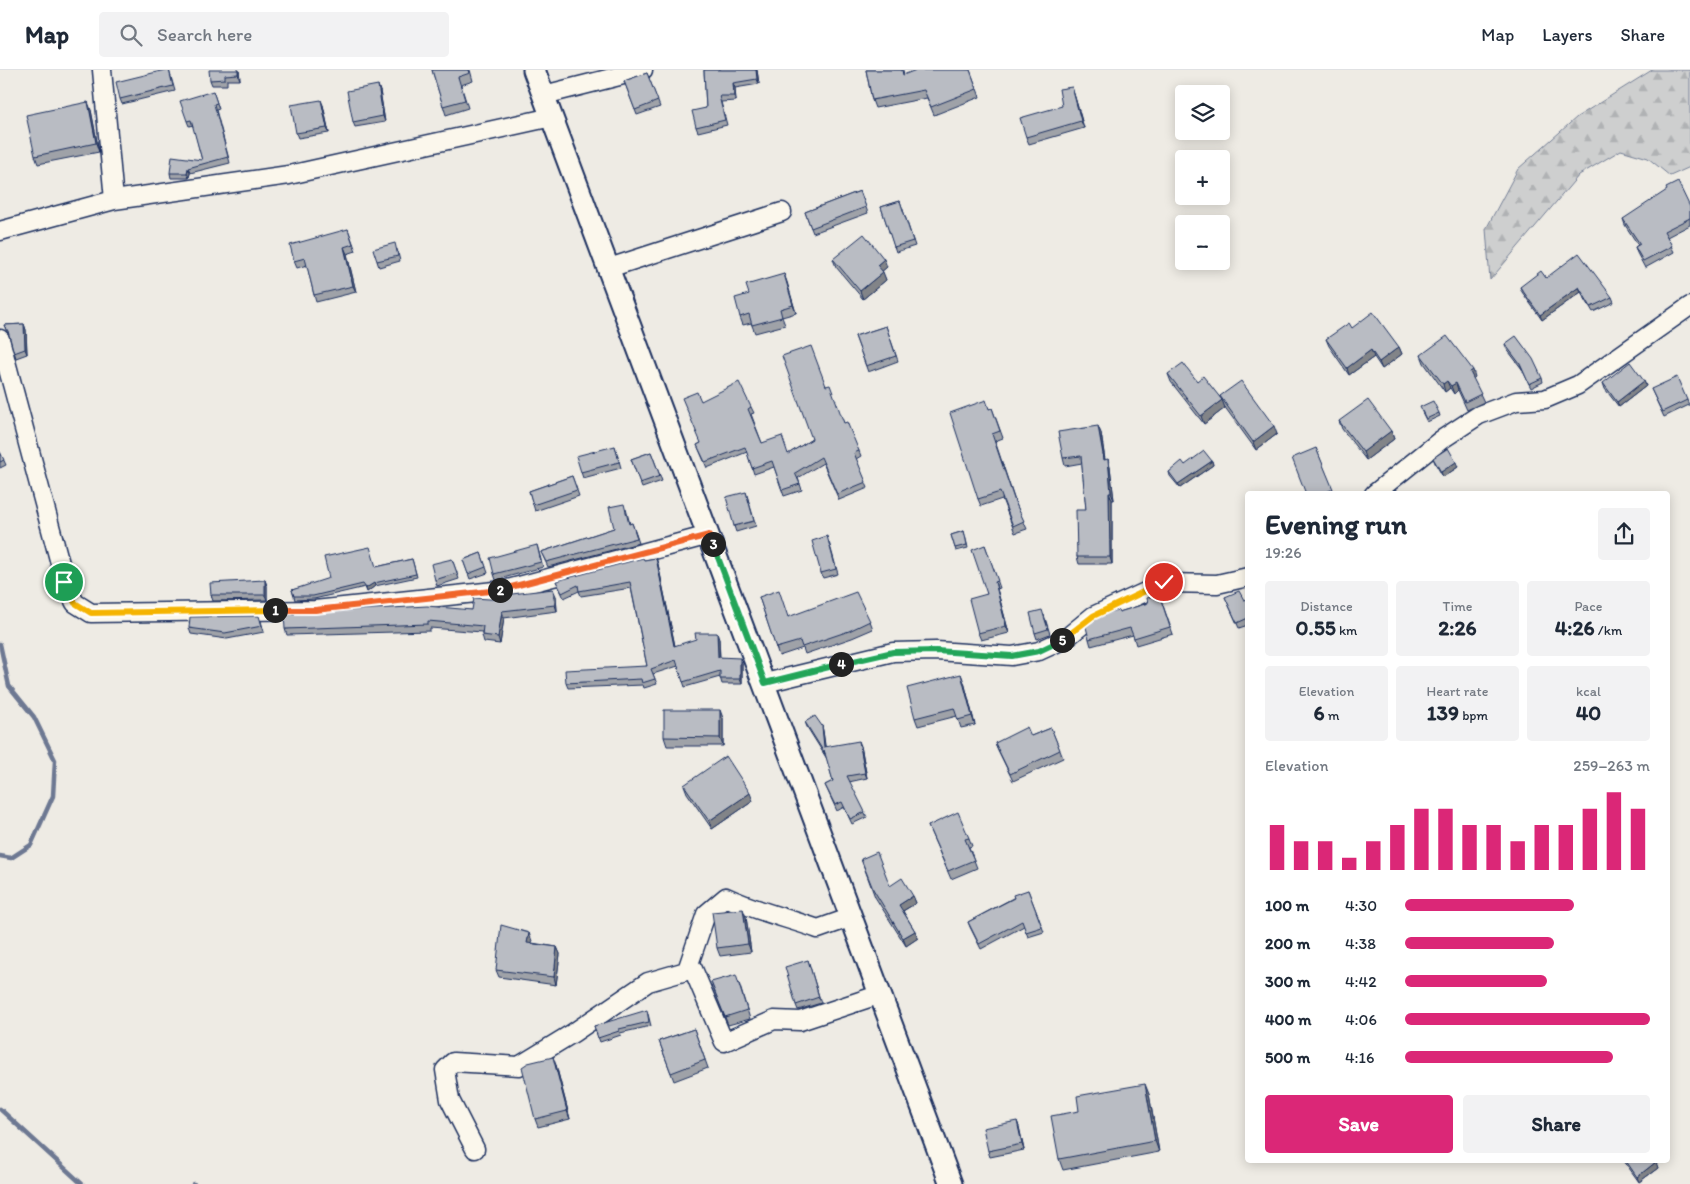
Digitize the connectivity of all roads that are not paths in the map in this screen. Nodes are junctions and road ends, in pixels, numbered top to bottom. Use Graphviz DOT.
graph roads {
  1 [pos="102,70"];
  2 [pos="534,70"];
  3 [pos="643,70"];
  4 [pos="544,95"];
  5 [pos="552,117"];
  6 [pos="114,200"];
  7 [pos="782,212"];
  8 [pos="0,231"];
  9 [pos="609,268"];
  10 [pos="1690,306"];
  11 [pos="0,338"];
  12 [pos="1378,491"];
  13 [pos="709,535"];
  14 [pos="1245,578"];
  15 [pos="765,683"];
  16 [pos="852,917"];
  17 [pos="688,970"];
  18 [pos="881,994"];
  19 [pos="475,1149"];
  20 [pos="951,1184"];
  1 -- 6 [label="street"];
  2 -- 4 [label="main road"];
  3 -- 4 [label="street"];
  4 -- 5 [label="main road"];
  5 -- 6 [label="street"];
  5 -- 9 [label="main road"];
  6 -- 8 [label="street"];
  7 -- 9 [label="street"];
  9 -- 13 [label="main road"];
  10 -- 12 [label="street"];
  11 -- 13 [label="street"];
  13 -- 15 [label="main road"];
  14 -- 15 [label="street"];
  15 -- 16 [label="main road"];
  16 -- 17 [label="street"];
  16 -- 18 [label="main road"];
  17 -- 18 [label="street"];
  17 -- 19 [label="street"];
  18 -- 20 [label="main road"];
}
